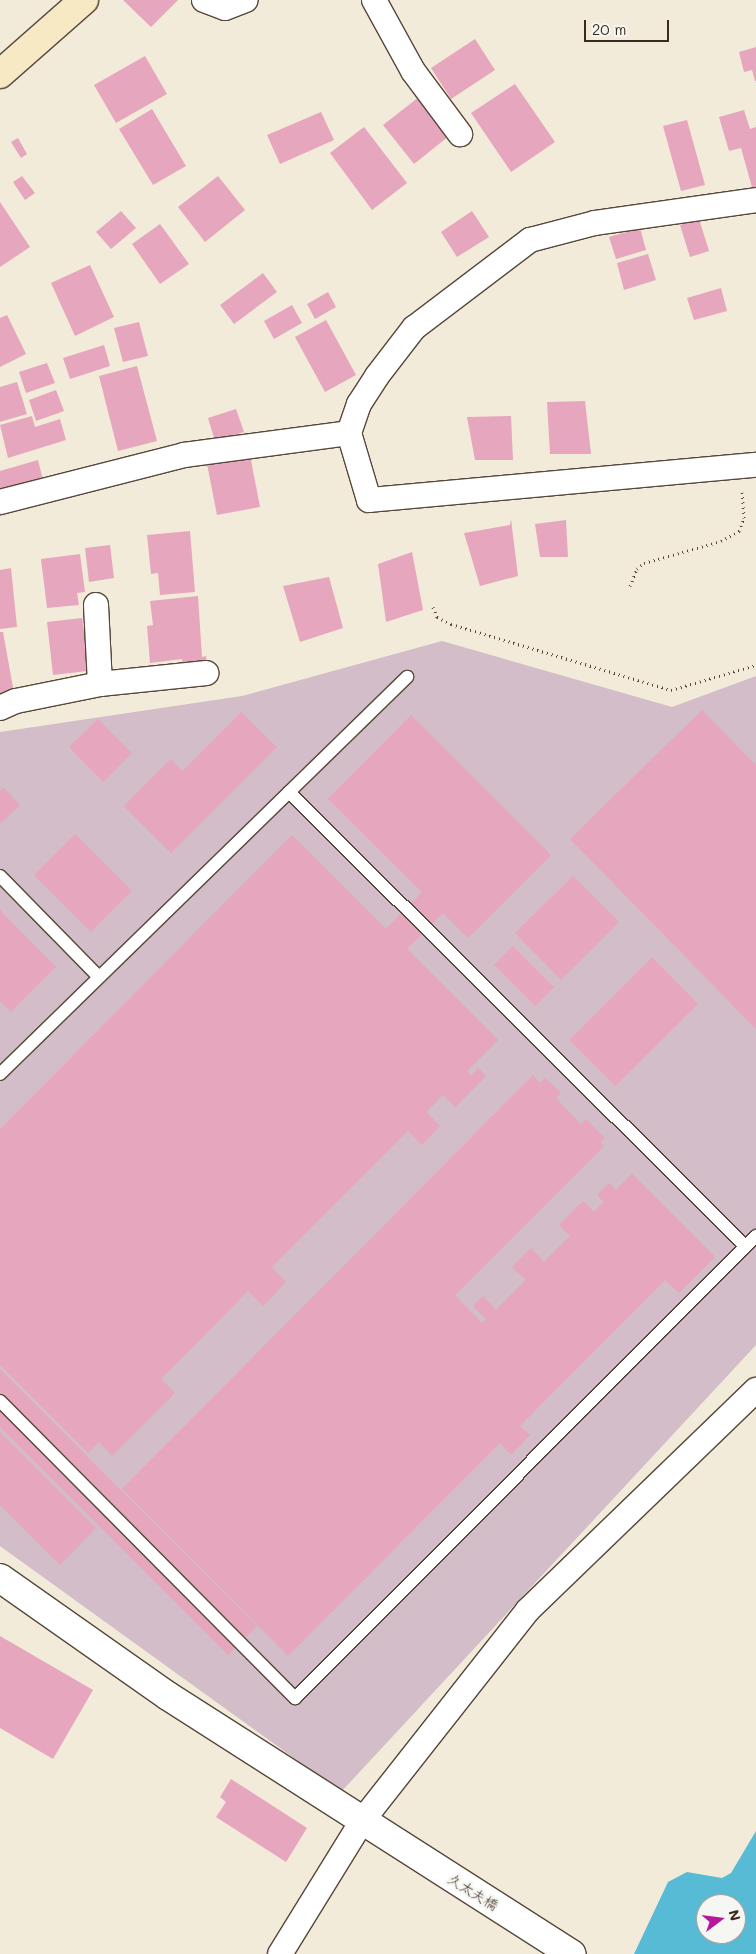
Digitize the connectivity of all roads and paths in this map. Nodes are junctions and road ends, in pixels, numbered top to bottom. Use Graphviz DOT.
graph roads {
  1 [pos="84,0"];
  2 [pos="204,0"];
  3 [pos="246,0"];
  4 [pos="374,0"];
  5 [pos="0,74"];
  6 [pos="460,134"];
  7 [pos="756,200"];
  8 [pos="349,433"];
  9 [pos="747,466"];
  10 [pos="0,502"];
  11 [pos="630,586"];
  12 [pos="96,605"];
  13 [pos="433,607"];
  14 [pos="756,666"];
  15 [pos="206,672"];
  16 [pos="407,677"];
  17 [pos="100,684"];
  18 [pos="0,708"];
  19 [pos="290,792"];
  20 [pos="0,876"];
  21 [pos="99,977"];
  22 [pos="0,1074"];
  23 [pos="756,1236"];
  24 [pos="745,1246"];
  25 [pos="756,1390"];
  26 [pos="0,1401"];
  27 [pos="0,1578"];
  28 [pos="369,1826"];
  29 [pos="280,1954"];
  30 [pos="570,1954"];
  1 -- 5 [label="main road"];
  2 -- 3 [label="street"];
  4 -- 6 [label="street"];
  7 -- 8 [label="street"];
  8 -- 9 [label="street"];
  8 -- 10 [label="street"];
  9 -- 11 [label="path"];
  12 -- 17 [label="street"];
  13 -- 14 [label="path"];
  15 -- 17 [label="street"];
  16 -- 19 [label="lane"];
  17 -- 18 [label="street"];
  19 -- 21 [label="lane"];
  19 -- 24 [label="lane"];
  20 -- 21 [label="lane"];
  21 -- 22 [label="lane"];
  23 -- 24 [label="lane"];
  24 -- 26 [label="lane"];
  25 -- 28 [label="street"];
  27 -- 28 [label="street, 久太夫橋"];
  28 -- 29 [label="street"];
  28 -- 30 [label="street, 久太夫橋"];
}
